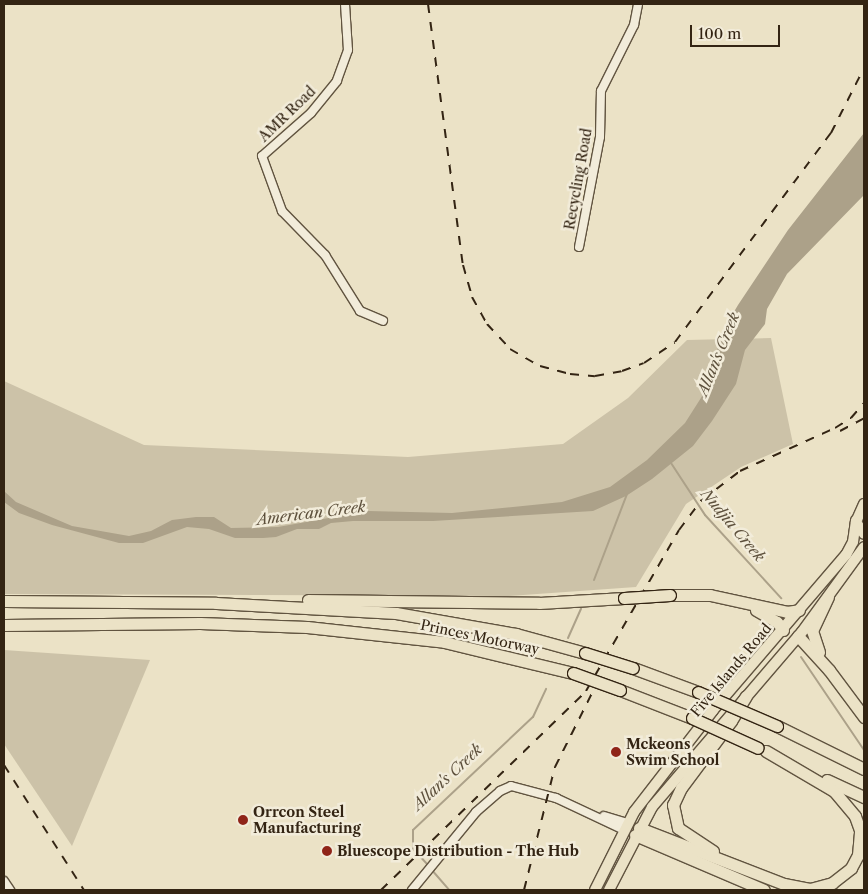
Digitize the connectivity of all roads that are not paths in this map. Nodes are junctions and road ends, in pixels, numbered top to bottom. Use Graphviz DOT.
graph roads {
  1 [pos="345,4"];
  2 [pos="638,4"];
  3 [pos="579,247"];
  4 [pos="382,321"];
  5 [pos="861,512"];
  6 [pos="864,534"];
  7 [pos="864,547"];
  8 [pos="828,596"];
  9 [pos="732,599"];
  10 [pos="4,601"];
  11 [pos="216,603"];
  12 [pos="799,610"];
  13 [pos="4,625"];
  14 [pos="783,633"];
  15 [pos="798,636"];
  16 [pos="829,670"];
  17 [pos="758,682"];
  18 [pos="746,696"];
  19 [pos="864,717"];
  20 [pos="762,749"];
  21 [pos="864,769"];
  22 [pos="864,797"];
  23 [pos="626,826"];
  24 [pos="637,831"];
  25 [pos="751,873"];
  26 [pos="4,881"];
  27 [pos="10,890"];
  28 [pos="412,890"];
  29 [pos="595,890"];
  30 [pos="609,890"];
  31 [pos="764,890"];
  1 -- 4 [label="street, AMR Road"];
  2 -- 3 [label="street, Recycling Road"];
  5 -- 6 [label="main road"];
  5 -- 12 [label="main road, Five Islands Road"];
  7 -- 8 [label="main road, Five Islands Road"];
  8 -- 15 [label="main road, Five Islands Road"];
  8 -- 16 [label="highway"];
  9 -- 11 [label="highway, bridge"];
  9 -- 12 [label="highway"];
  9 -- 14 [label="highway"];
  10 -- 11 [label="highway, Princes Motorway"];
  11 -- 21 [label="highway, Princes Motorway, bridge"];
  12 -- 14 [label="main road, Five Islands Road"];
  13 -- 20 [label="highway, Princes Motorway, bridge"];
  14 -- 15 [label="main road"];
  14 -- 17 [label="main road"];
  14 -- 23 [label="main road, Five Islands Road"];
  15 -- 16 [label="highway"];
  15 -- 17 [label="main road, Five Islands Road"];
  16 -- 19 [label="highway"];
  17 -- 18 [label="main road, Five Islands Road"];
  18 -- 24 [label="main road, Five Islands Road"];
  18 -- 25 [label="highway"];
  20 -- 22 [label="highway, Princes Motorway"];
  20 -- 25 [label="highway"];
  23 -- 24 [label="main road"];
  23 -- 28 [label="street"];
  23 -- 29 [label="main road, Five Islands Road"];
  24 -- 25 [label="highway"];
  24 -- 30 [label="main road, Five Islands Road"];
  24 -- 31 [label="highway"];
  26 -- 27 [label="street"];
}
